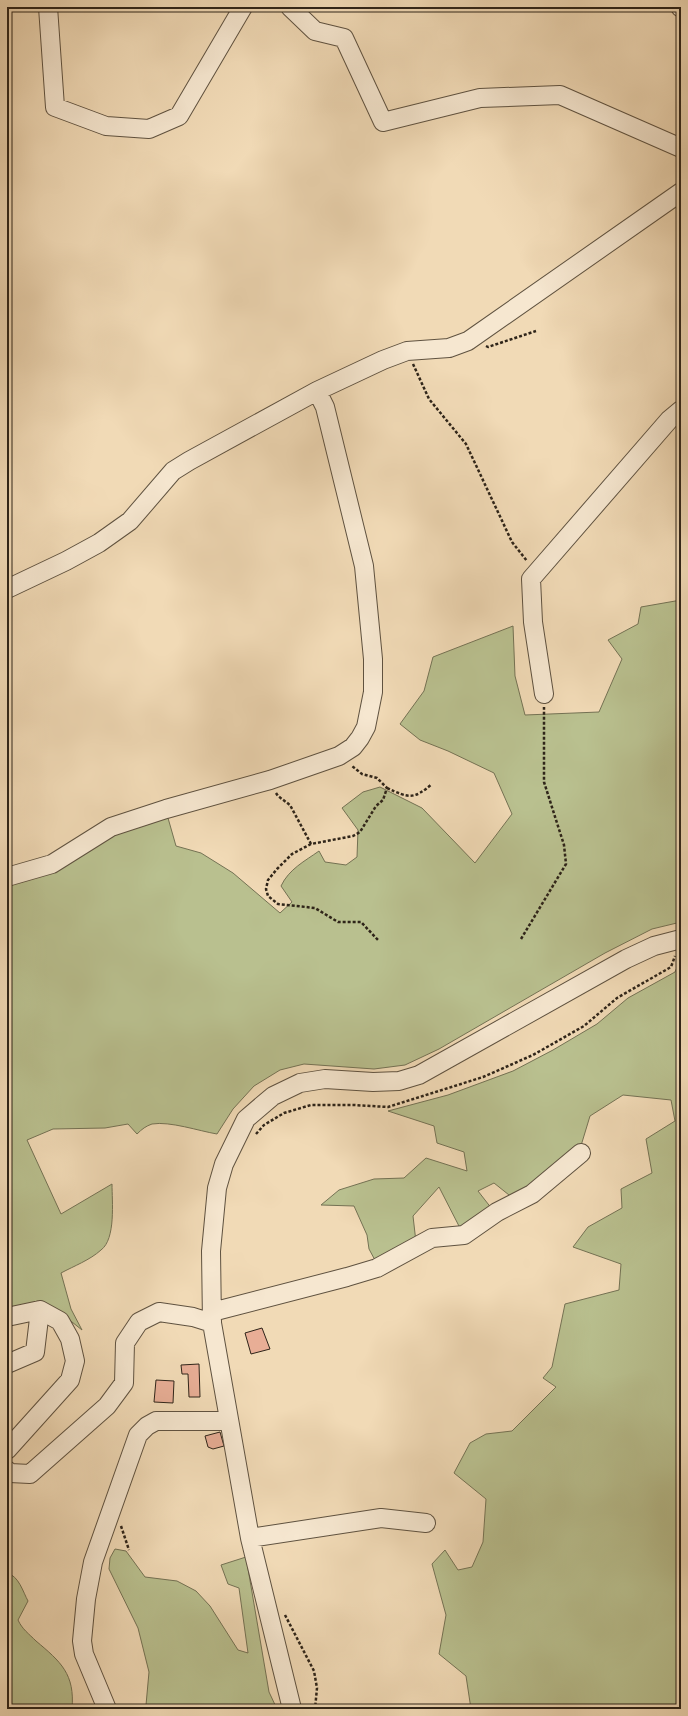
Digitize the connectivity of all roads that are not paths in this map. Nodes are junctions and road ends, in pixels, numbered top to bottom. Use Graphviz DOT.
graph roads {
  1 [pos="48,7"];
  2 [pos="243,7"];
  3 [pos="290,7"];
  4 [pos="681,148"];
  5 [pos="681,192"];
  6 [pos="318,391"];
  7 [pos="681,410"];
  8 [pos="7,589"];
  9 [pos="544,694"];
  10 [pos="7,877"];
  11 [pos="681,939"];
  12 [pos="581,1153"];
  13 [pos="40,1310"];
  14 [pos="7,1317"];
  15 [pos="212,1317"];
  16 [pos="7,1364"];
  17 [pos="229,1422"];
  18 [pos="7,1450"];
  19 [pos="7,1470"];
  20 [pos="426,1523"];
  21 [pos="250,1538"];
  22 [pos="107,1709"];
  23 [pos="292,1709"];
  1 -- 2 [label="street"];
  3 -- 4 [label="street"];
  5 -- 6 [label="street"];
  6 -- 8 [label="street"];
  6 -- 10 [label="street"];
  7 -- 9 [label="street"];
  11 -- 15 [label="street"];
  12 -- 15 [label="street"];
  13 -- 14 [label="street"];
  13 -- 16 [label="street"];
  13 -- 18 [label="street"];
  15 -- 17 [label="street"];
  15 -- 19 [label="street"];
  17 -- 21 [label="street"];
  17 -- 22 [label="street"];
  20 -- 21 [label="street"];
  21 -- 23 [label="street"];
}
